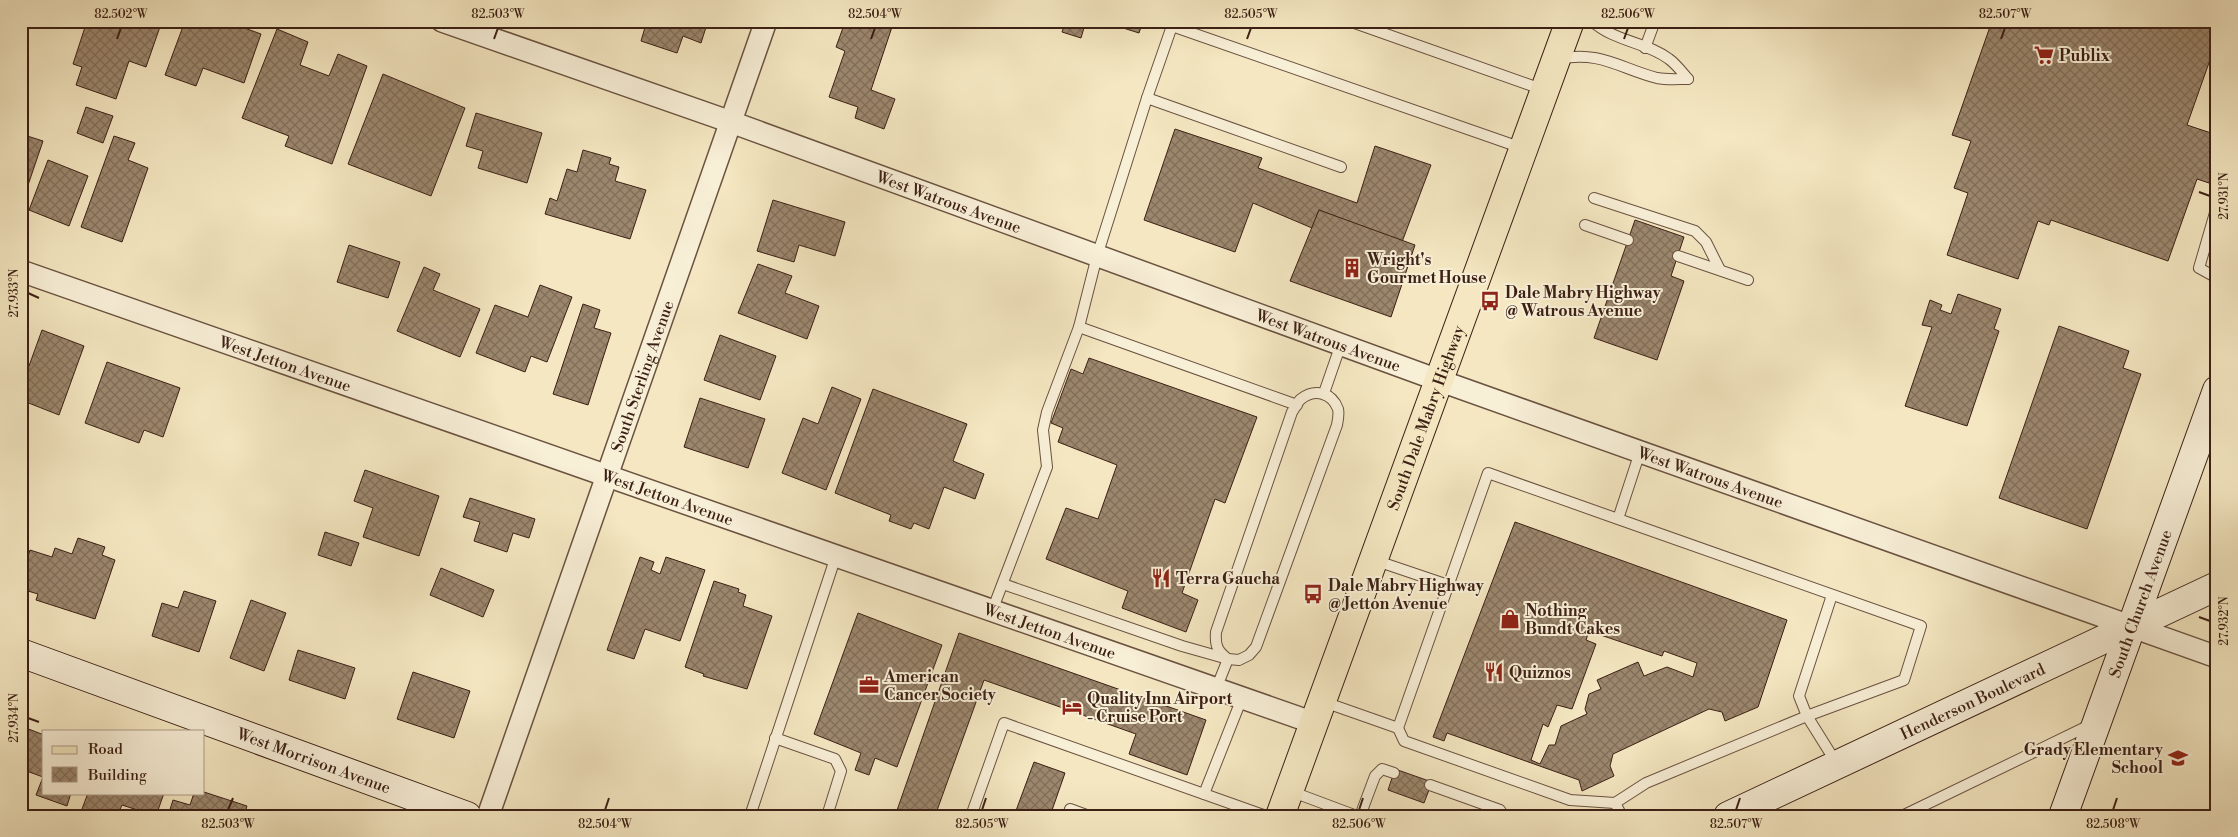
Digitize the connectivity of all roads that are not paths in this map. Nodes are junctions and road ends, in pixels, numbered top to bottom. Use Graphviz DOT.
graph roads {
  1 [pos="442,21"];
  2 [pos="766,21"];
  3 [pos="1349,21"];
  4 [pos="1570,21"];
  5 [pos="1592,21"];
  6 [pos="1655,21"];
  7 [pos="1173,24"];
  8 [pos="1646,48"];
  9 [pos="1556,60"];
  10 [pos="1545,90"];
  11 [pos="1147,98"];
  12 [pos="730,122"];
  13 [pos="1523,148"];
  14 [pos="1341,167"];
  15 [pos="1594,198"];
  16 [pos="2217,206"];
  17 [pos="1585,225"];
  18 [pos="1628,240"];
  19 [pos="1098,256"];
  20 [pos="1678,256"];
  21 [pos="1720,270"];
  22 [pos="21,271"];
  23 [pos="2217,278"];
  24 [pos="1748,280"];
  25 [pos="1078,327"];
  26 [pos="1341,344"];
  27 [pos="1438,380"];
  28 [pos="2217,390"];
  29 [pos="1324,393"];
  30 [pos="1297,405"];
  31 [pos="1640,452"];
  32 [pos="606,476"];
  33 [pos="1618,519"];
  34 [pos="836,556"];
  35 [pos="1374,560"];
  36 [pos="1003,584"];
  37 [pos="1448,585"];
  38 [pos="2217,586"];
  39 [pos="1832,594"];
  40 [pos="992,611"];
  41 [pos="2131,627"];
  42 [pos="21,653"];
  43 [pos="2217,657"];
  44 [pos="1228,659"];
  45 [pos="1216,689"];
  46 [pos="1242,698"];
  47 [pos="1318,712"];
  48 [pos="1807,716"];
  49 [pos="2097,721"];
  50 [pos="1398,728"];
  51 [pos="775,738"];
  52 [pos="1837,765"];
  53 [pos="1394,773"];
  54 [pos="1430,785"];
  55 [pos="1204,794"];
  56 [pos="1285,803"];
  57 [pos="1615,803"];
  58 [pos="467,816"];
  59 [pos="488,816"];
  60 [pos="750,816"];
  61 [pos="827,816"];
  62 [pos="971,816"];
  63 [pos="1068,816"];
  64 [pos="1089,816"];
  65 [pos="1266,816"];
  66 [pos="1358,816"];
  67 [pos="1504,816"];
  68 [pos="1622,816"];
  69 [pos="1728,816"];
  70 [pos="1902,816"];
  71 [pos="2064,816"];
  1 -- 12 [label="street, West Watrous Avenue"];
  2 -- 12 [label="street, South Sterling Avenue"];
  3 -- 10 [label="lane"];
  4 -- 9 [label="main road, South Dale Mabry Highway"];
  5 -- 8 [label="lane"];
  6 -- 8 [label="lane"];
  7 -- 11 [label="lane"];
  7 -- 13 [label="lane"];
  8 -- 9 [label="lane"];
  9 -- 10 [label="main road, South Dale Mabry Highway"];
  10 -- 13 [label="main road, South Dale Mabry Highway"];
  11 -- 14 [label="lane"];
  11 -- 19 [label="lane"];
  12 -- 19 [label="street, West Watrous Avenue"];
  12 -- 32 [label="street, South Sterling Avenue"];
  13 -- 27 [label="main road, South Dale Mabry Highway"];
  15 -- 21 [label="lane"];
  16 -- 23 [label="lane"];
  17 -- 18 [label="lane"];
  19 -- 25 [label="lane"];
  19 -- 26 [label="street, West Watrous Avenue"];
  20 -- 21 [label="lane"];
  21 -- 24 [label="lane"];
  22 -- 32 [label="street, West Jetton Avenue"];
  25 -- 30 [label="lane"];
  25 -- 36 [label="lane"];
  26 -- 27 [label="street, West Watrous Avenue"];
  26 -- 29 [label="lane"];
  27 -- 31 [label="street, West Watrous Avenue"];
  27 -- 35 [label="main road, South Dale Mabry Highway"];
  28 -- 41 [label="street, South Church Avenue"];
  29 -- 30 [label="lane"];
  29 -- 44 [label="lane"];
  30 -- 44 [label="lane"];
  31 -- 33 [label="lane"];
  31 -- 41 [label="street, West Watrous Avenue"];
  32 -- 34 [label="street, West Jetton Avenue"];
  32 -- 59 [label="street, South Sterling Avenue"];
  33 -- 37 [label="lane"];
  33 -- 39 [label="lane"];
  34 -- 40 [label="street, West Jetton Avenue"];
  34 -- 51 [label="lane"];
  35 -- 37 [label="lane"];
  35 -- 47 [label="main road, South Dale Mabry Highway"];
  36 -- 40 [label="lane"];
  36 -- 44 [label="lane"];
  37 -- 50 [label="lane"];
  38 -- 41 [label="street, Henderson Boulevard"];
  39 -- 48 [label="lane"];
  39 -- 48 [label="lane"];
  40 -- 45 [label="street, West Jetton Avenue"];
  41 -- 43 [label="street, West Watrous Avenue"];
  41 -- 49 [label="street, South Church Avenue"];
  41 -- 52 [label="street, Henderson Boulevard"];
  42 -- 58 [label="street, West Morrison Avenue"];
  44 -- 45 [label="lane"];
  45 -- 46 [label="street, West Jetton Avenue"];
  46 -- 47 [label="street, West Jetton Avenue"];
  46 -- 55 [label="lane"];
  47 -- 50 [label="lane"];
  47 -- 56 [label="main road, South Dale Mabry Highway"];
  48 -- 52 [label="lane"];
  48 -- 57 [label="lane"];
  49 -- 70 [label="lane"];
  49 -- 71 [label="street, South Church Avenue"];
  50 -- 57 [label="lane"];
  51 -- 60 [label="lane"];
  51 -- 61 [label="lane"];
  52 -- 69 [label="street, Henderson Boulevard"];
  53 -- 66 [label="lane"];
  54 -- 67 [label="lane"];
  55 -- 62 [label="lane"];
  55 -- 65 [label="lane"];
  56 -- 66 [label="lane"];
  57 -- 68 [label="lane"];
  63 -- 64 [label="lane"];
}
